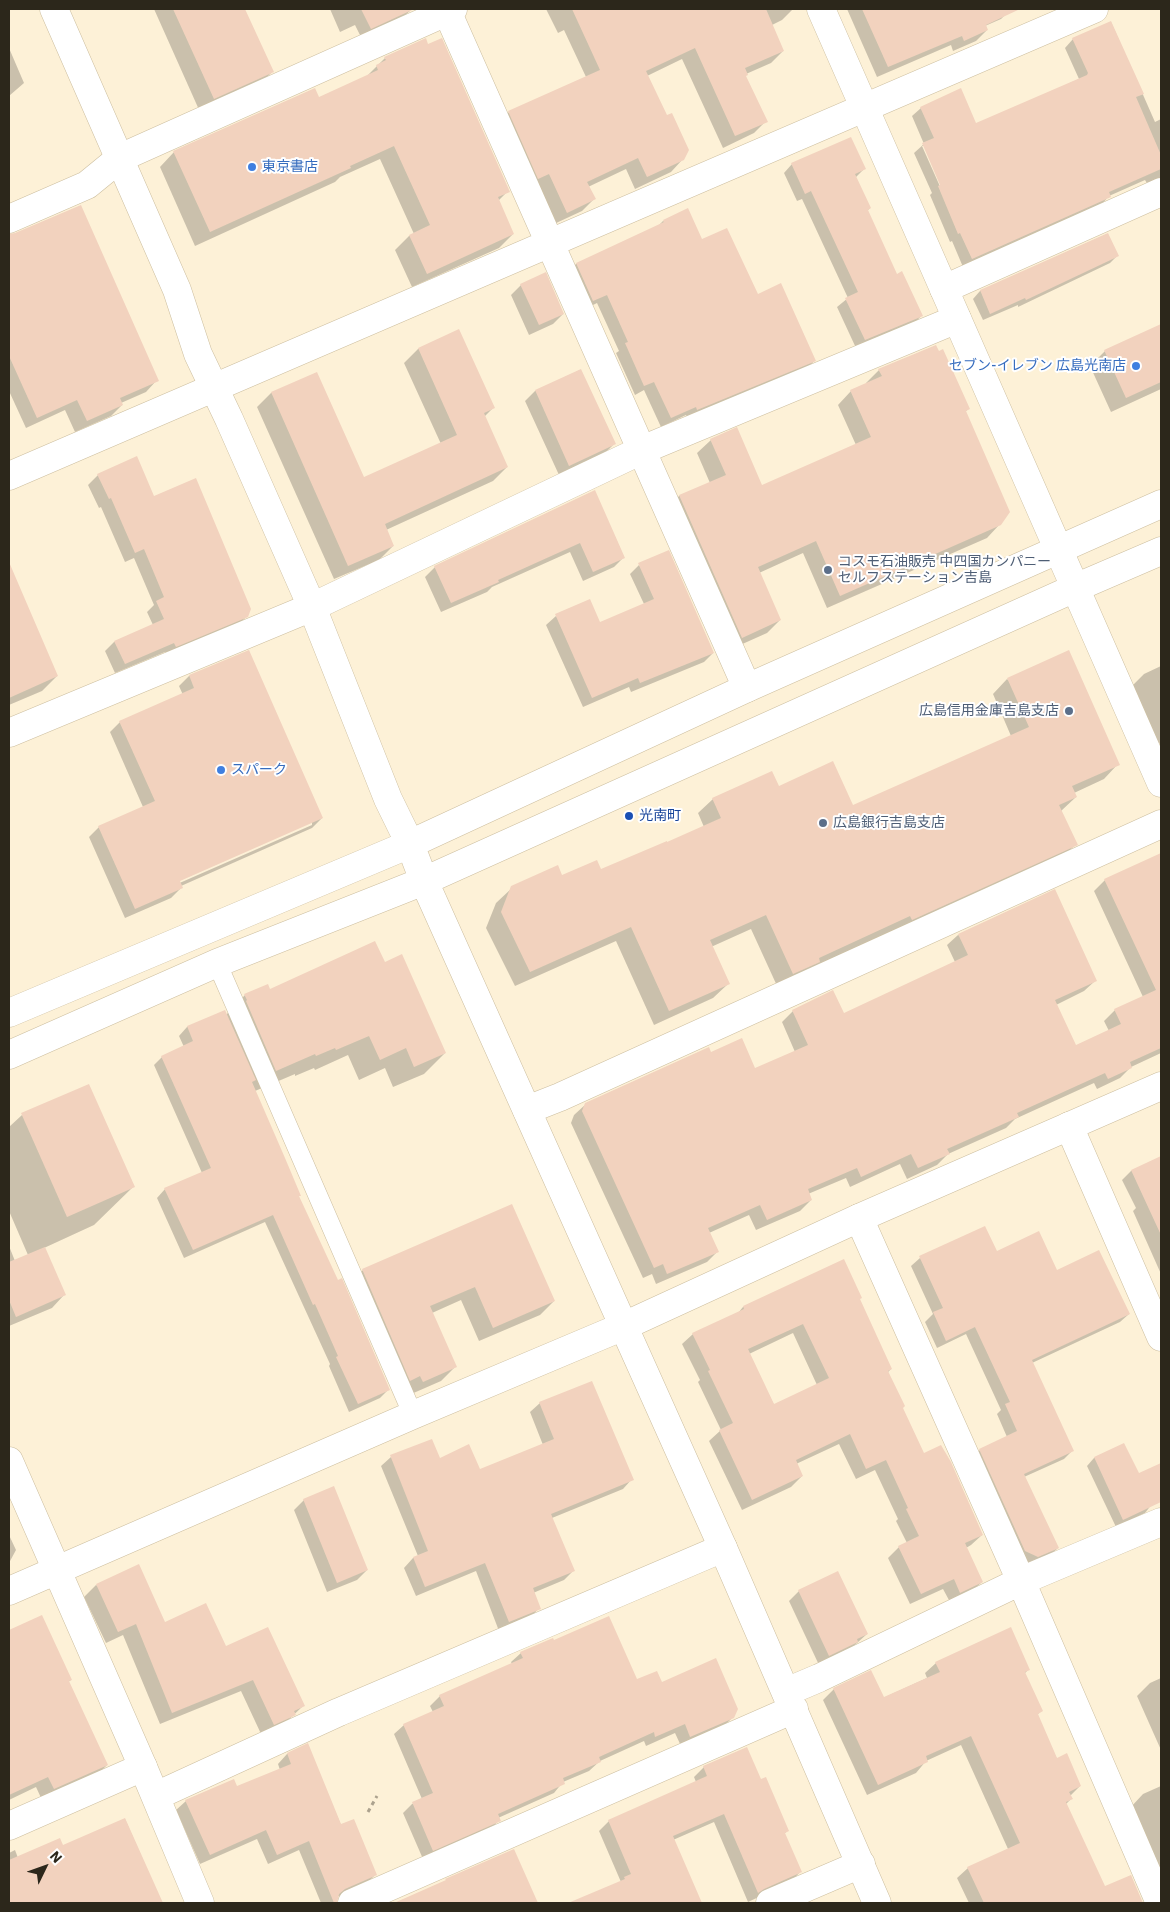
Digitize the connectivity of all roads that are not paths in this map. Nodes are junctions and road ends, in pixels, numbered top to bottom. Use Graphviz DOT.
graph roads {
  1 [pos="54,9"];
  2 [pos="821,9"];
  3 [pos="1094,9"];
  4 [pos="449,10"];
  5 [pos="864,108"];
  6 [pos="120,158"];
  7 [pos="1161,192"];
  8 [pos="9,219"];
  9 [pos="550,243"];
  10 [pos="944,289"];
  11 [pos="957,320"];
  12 [pos="214,388"];
  13 [pos="642,450"];
  14 [pos="9,476"];
  15 [pos="1161,504"];
  16 [pos="1058,550"];
  17 [pos="1161,551"];
  18 [pos="1075,588"];
  19 [pos="312,607"];
  20 [pos="747,688"];
  21 [pos="9,733"];
  22 [pos="1161,783"];
  23 [pos="1161,824"];
  24 [pos="410,844"];
  25 [pos="424,881"];
  26 [pos="216,963"];
  27 [pos="9,1013"];
  28 [pos="9,1055"];
  29 [pos="1161,1086"];
  30 [pos="527,1110"];
  31 [pos="1069,1126"];
  32 [pos="859,1218"];
  33 [pos="624,1326"];
  34 [pos="1161,1337"];
  35 [pos="413,1415"];
  36 [pos="9,1461"];
  37 [pos="1161,1522"];
  38 [pos="723,1548"];
  39 [pos="57,1570"];
  40 [pos="1021,1581"];
  41 [pos="9,1590"];
  42 [pos="790,1700"];
  43 [pos="143,1767"];
  44 [pos="156,1796"];
  45 [pos="9,1826"];
  46 [pos="860,1864"];
  47 [pos="200,1903"];
  48 [pos="352,1903"];
  49 [pos="770,1903"];
  50 [pos="877,1903"];
  51 [pos="1160,1903"];
  1 -- 6 [label="street"];
  2 -- 5 [label="street"];
  3 -- 5 [label="street"];
  4 -- 6 [label="street"];
  4 -- 9 [label="street"];
  5 -- 9 [label="street"];
  5 -- 10 [label="street"];
  6 -- 8 [label="street"];
  6 -- 12 [label="street"];
  7 -- 10 [label="street"];
  9 -- 12 [label="street"];
  9 -- 13 [label="street"];
  10 -- 11 [label="street"];
  11 -- 13 [label="street"];
  11 -- 16 [label="street"];
  12 -- 14 [label="street"];
  12 -- 19 [label="street"];
  13 -- 19 [label="street"];
  13 -- 20 [label="street"];
  15 -- 16 [label="street"];
  16 -- 18 [label="street"];
  16 -- 20 [label="street"];
  17 -- 18 [label="street"];
  18 -- 22 [label="street"];
  18 -- 25 [label="street"];
  19 -- 21 [label="street"];
  19 -- 24 [label="street"];
  20 -- 24 [label="street"];
  23 -- 30 [label="street"];
  24 -- 25 [label="street"];
  24 -- 27 [label="street"];
  25 -- 26 [label="street"];
  25 -- 30 [label="street"];
  26 -- 28 [label="street"];
  26 -- 35 [label="lane"];
  29 -- 31 [label="street"];
  30 -- 33 [label="street"];
  31 -- 32 [label="street"];
  31 -- 34 [label="street"];
  32 -- 33 [label="street"];
  32 -- 40 [label="street"];
  33 -- 35 [label="street"];
  33 -- 38 [label="street"];
  35 -- 39 [label="street"];
  36 -- 39 [label="street"];
  37 -- 40 [label="street"];
  38 -- 42 [label="street"];
  38 -- 44 [label="street"];
  39 -- 41 [label="street"];
  39 -- 43 [label="street"];
  40 -- 42 [label="street"];
  40 -- 51 [label="street"];
  42 -- 46 [label="street"];
  42 -- 48 [label="street"];
  43 -- 44 [label="street"];
  43 -- 45 [label="street"];
  44 -- 47 [label="street"];
  46 -- 49 [label="street"];
  46 -- 50 [label="street"];
}
